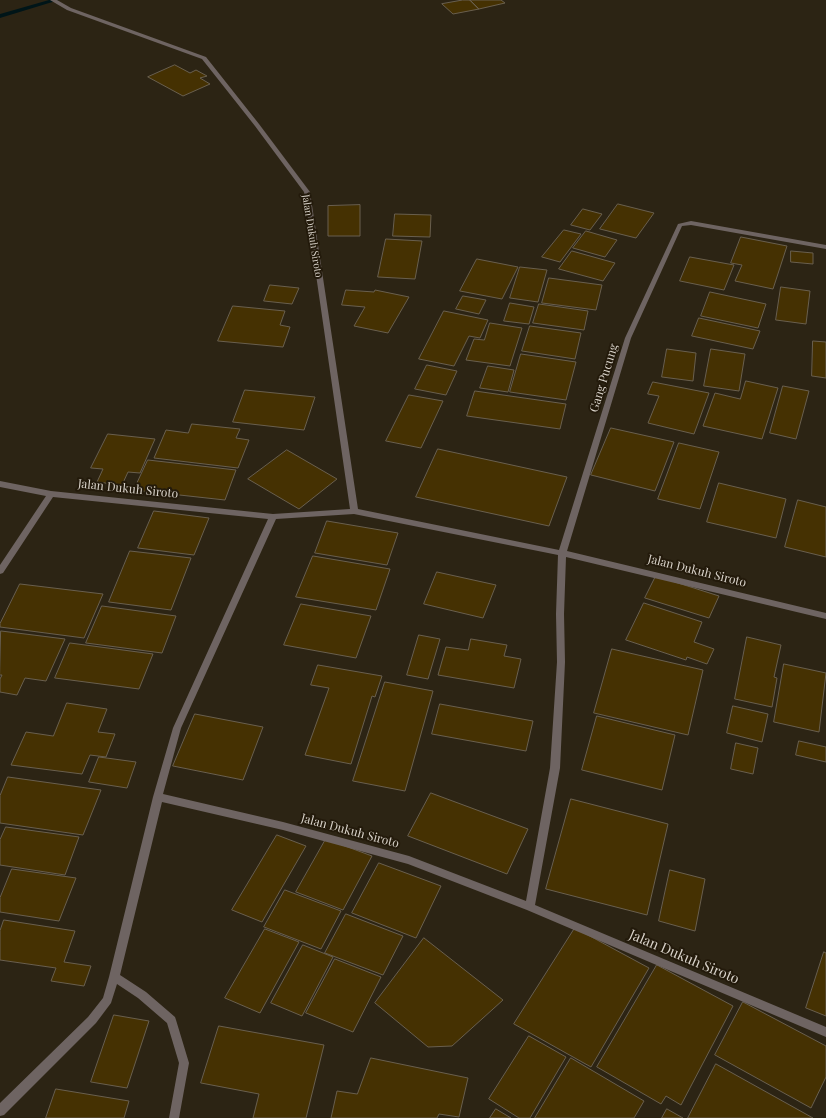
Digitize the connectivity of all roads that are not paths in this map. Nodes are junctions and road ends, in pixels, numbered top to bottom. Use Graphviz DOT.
graph roads {
  1 [pos="54,0"];
  2 [pos="826,247"];
  3 [pos="0,484"];
  4 [pos="51,494"];
  5 [pos="354,511"];
  6 [pos="273,517"];
  7 [pos="562,554"];
  8 [pos="0,571"];
  9 [pos="826,616"];
  10 [pos="158,797"];
  11 [pos="530,907"];
  12 [pos="114,977"];
  13 [pos="826,1032"];
  14 [pos="0,1111"];
  15 [pos="174,1118"];
  1 -- 5 [label="street, Jalan Dukuh Siroto"];
  2 -- 7 [label="street, Gang Pucung"];
  3 -- 4 [label="street, Jalan Dukuh Siroto"];
  4 -- 6 [label="street, Jalan Dukuh Siroto"];
  4 -- 8 [label="street"];
  5 -- 6 [label="street, Jalan Dukuh Siroto"];
  5 -- 7 [label="street, Jalan Dukuh Siroto"];
  6 -- 10 [label="street"];
  7 -- 9 [label="street, Jalan Dukuh Siroto"];
  7 -- 11 [label="street"];
  10 -- 11 [label="street, Jalan Dukuh Siroto"];
  10 -- 12 [label="street"];
  11 -- 13 [label="street, Jalan Dukuh Siroto"];
  12 -- 14 [label="street"];
  12 -- 15 [label="street"];
}
